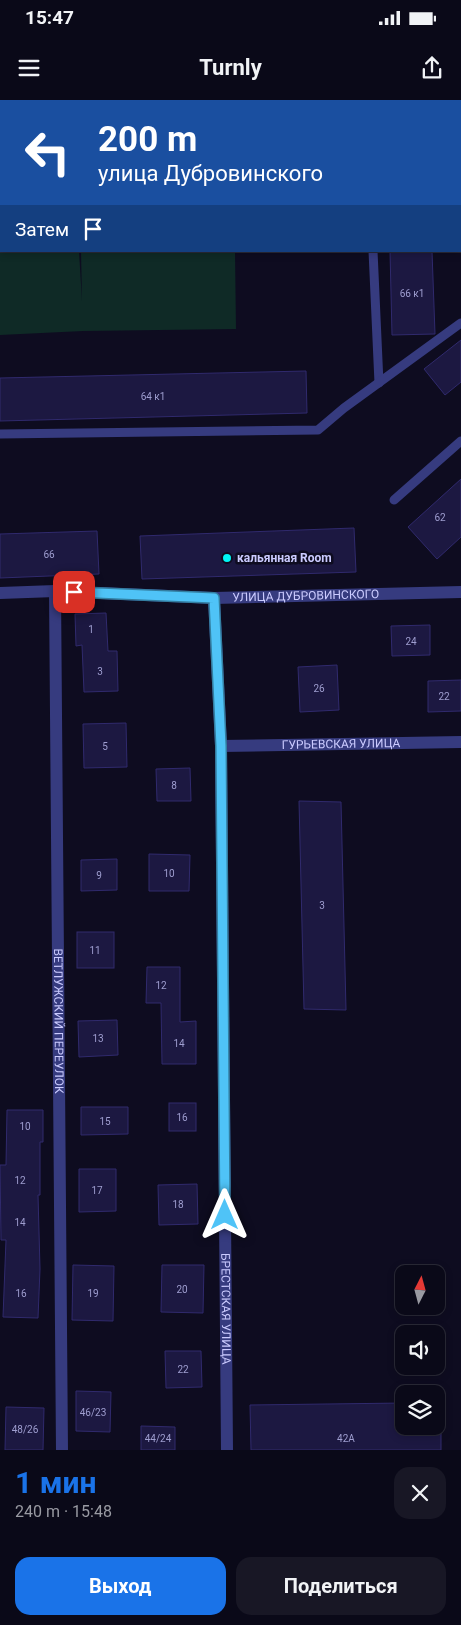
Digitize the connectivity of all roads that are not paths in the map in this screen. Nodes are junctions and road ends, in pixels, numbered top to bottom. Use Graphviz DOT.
graph roads {
  1 [pos="373,252"];
  2 [pos="461,323"];
  3 [pos="379,384"];
  4 [pos="0,434"];
  5 [pos="461,441"];
  6 [pos="394,500"];
  7 [pos="55,592"];
  8 [pos="461,592"];
  9 [pos="0,593"];
  10 [pos="214,598"];
  11 [pos="461,742"];
  12 [pos="221,746"];
  13 [pos="62,1450"];
  14 [pos="227,1450"];
  1 -- 3 [label="lane"];
  2 -- 3 [label="lane"];
  3 -- 4 [label="lane"];
  5 -- 6 [label="lane"];
  7 -- 9 [label="street, УЛИЦА ДУБРОВИНСКОГО"];
  7 -- 10 [label="street, УЛИЦА ДУБРОВИНСКОГО"];
  7 -- 13 [label="street, ВЕТЛУЖСКИЙ ПЕРЕУЛОК"];
  8 -- 10 [label="street, УЛИЦА ДУБРОВИНСКОГО"];
  10 -- 12 [label="street, БРЕСТСКАЯ УЛИЦА"];
  11 -- 12 [label="street, ГУРЬЕВСКАЯ УЛИЦА"];
  12 -- 14 [label="street, БРЕСТСКАЯ УЛИЦА"];
}
